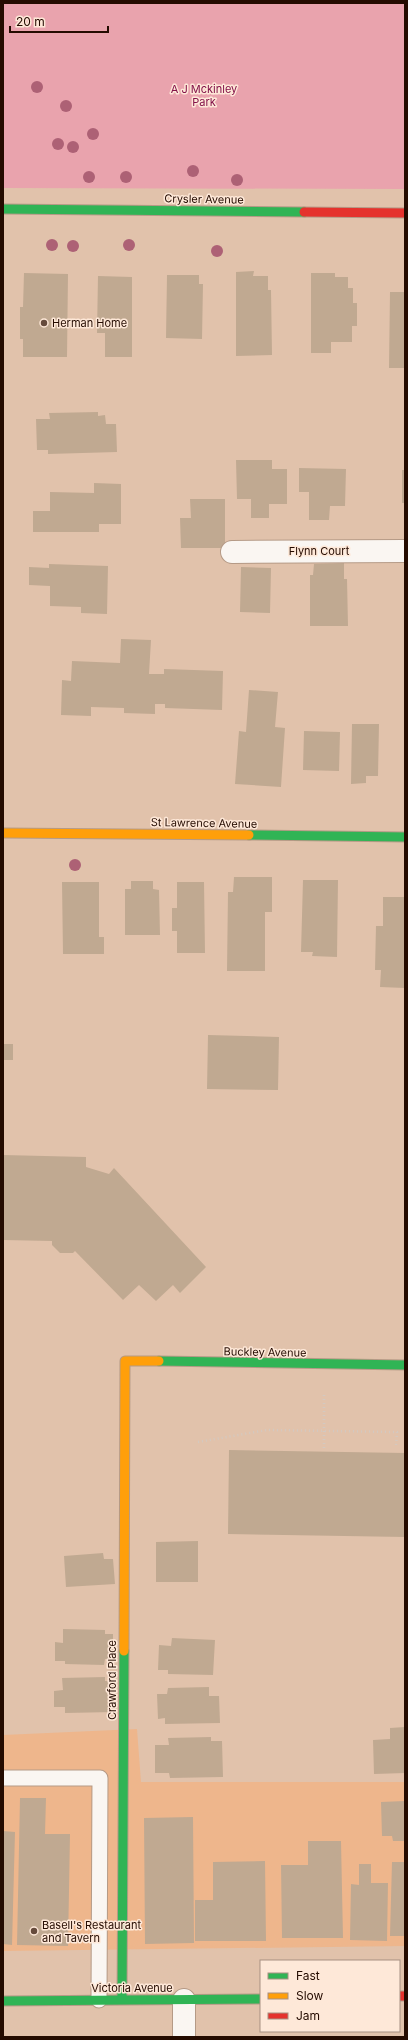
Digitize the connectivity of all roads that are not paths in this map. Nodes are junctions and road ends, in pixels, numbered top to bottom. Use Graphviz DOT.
graph roads {
  1 [pos="3,209"];
  2 [pos="405,213"];
  3 [pos="405,551"];
  4 [pos="232,552"];
  5 [pos="3,833"];
  6 [pos="405,837"];
  7 [pos="125,1362"];
  8 [pos="405,1365"];
  9 [pos="3,1778"];
  10 [pos="122,1999"];
  11 [pos="260,1999"];
  12 [pos="99,2000"];
  13 [pos="184,2000"];
  14 [pos="3,2001"];
  15 [pos="184,2037"];
  1 -- 2 [label="street, Crysler Avenue"];
  3 -- 4 [label="street, Flynn Court"];
  5 -- 6 [label="street, St Lawrence Avenue"];
  7 -- 8 [label="street, Buckley Avenue"];
  7 -- 10 [label="street, Crawford Place"];
  9 -- 12 [label="lane"];
  10 -- 12 [label="street, Victoria Avenue"];
  10 -- 13 [label="street, Victoria Avenue"];
  11 -- 13 [label="street, Victoria Avenue"];
  12 -- 14 [label="street, Victoria Avenue"];
  13 -- 15 [label="street"];
}
